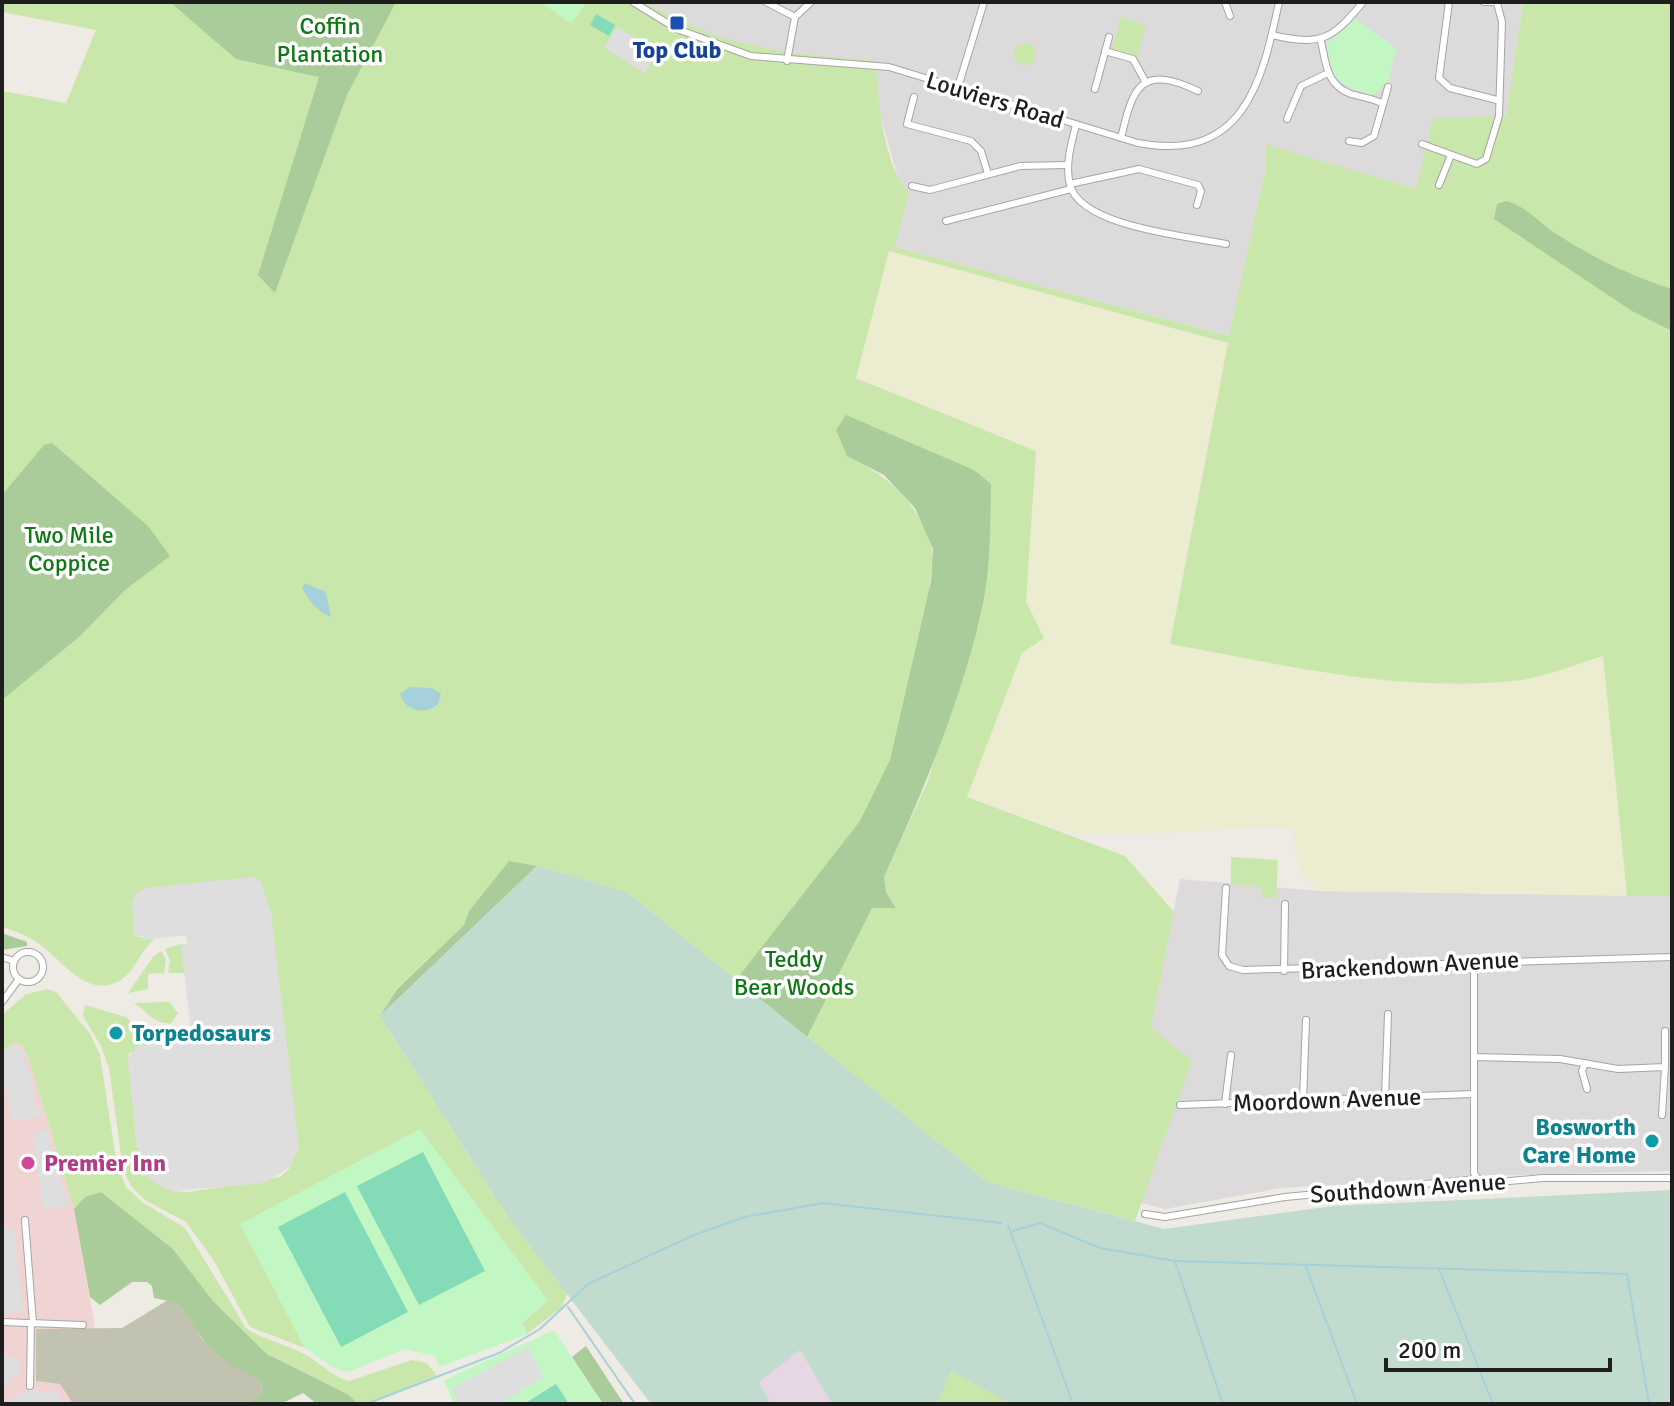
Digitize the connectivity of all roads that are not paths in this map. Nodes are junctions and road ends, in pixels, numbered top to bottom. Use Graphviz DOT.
graph roads {
  1 [pos="633,2"];
  2 [pos="766,2"];
  3 [pos="811,2"];
  4 [pos="984,2"];
  5 [pos="1225,2"];
  6 [pos="1279,2"];
  7 [pos="1363,2"];
  8 [pos="1449,2"];
  9 [pos="1484,2"];
  10 [pos="1498,2"];
  11 [pos="1230,16"];
  12 [pos="795,17"];
  13 [pos="1272,35"];
  14 [pos="1109,37"];
  15 [pos="1321,41"];
  16 [pos="1105,51"];
  17 [pos="787,61"];
  18 [pos="1328,73"];
  19 [pos="1145,81"];
  20 [pos="958,87"];
  21 [pos="1388,87"];
  22 [pos="1095,89"];
  23 [pos="1198,91"];
  24 [pos="914,97"];
  25 [pos="1497,100"];
  26 [pos="1381,103"];
  27 [pos="1287,119"];
  28 [pos="1076,125"];
  29 [pos="1121,138"];
  30 [pos="1349,141"];
  31 [pos="1422,144"];
  32 [pos="1451,155"];
  33 [pos="1067,165"];
  34 [pos="988,174"];
  35 [pos="1439,185"];
  36 [pos="912,186"];
  37 [pos="1070,186"];
  38 [pos="1197,205"];
  39 [pos="946,221"];
  40 [pos="1226,244"];
  41 [pos="1226,888"];
  42 [pos="1285,904"];
  43 [pos="2,957"];
  44 [pos="1672,957"];
  45 [pos="14,961"];
  46 [pos="1474,962"];
  47 [pos="1284,971"];
  48 [pos="19,979"];
  49 [pos="2,1002"];
  50 [pos="1388,1014"];
  51 [pos="1306,1020"];
  52 [pos="1665,1031"];
  53 [pos="1231,1055"];
  54 [pos="1474,1057"];
  55 [pos="1585,1063"];
  56 [pos="1665,1067"];
  57 [pos="1587,1089"];
  58 [pos="1473,1094"];
  59 [pos="1385,1098"];
  60 [pos="1303,1101"];
  61 [pos="1225,1104"];
  62 [pos="1180,1105"];
  63 [pos="1662,1115"];
  64 [pos="1672,1178"];
  65 [pos="1478,1179"];
  66 [pos="1145,1214"];
  67 [pos="25,1220"];
  68 [pos="2,1322"];
  69 [pos="32,1323"];
  70 [pos="83,1325"];
  71 [pos="30,1386"];
  1 -- 17 [label="street, Louviers Road"];
  2 -- 12 [label="street"];
  3 -- 12 [label="street"];
  4 -- 20 [label="street"];
  5 -- 11 [label="street"];
  6 -- 13 [label="street, Louviers Road"];
  7 -- 15 [label="street"];
  8 -- 25 [label="street"];
  9 -- 10 [label="street"];
  10 -- 25 [label="street"];
  12 -- 17 [label="street"];
  13 -- 15 [label="street"];
  13 -- 29 [label="street, Louviers Road"];
  14 -- 16 [label="street"];
  15 -- 18 [label="street"];
  16 -- 19 [label="street"];
  16 -- 22 [label="street"];
  17 -- 20 [label="street, Louviers Road"];
  18 -- 26 [label="street"];
  18 -- 27 [label="street"];
  19 -- 23 [label="street"];
  19 -- 29 [label="street"];
  20 -- 28 [label="street, Louviers Road"];
  21 -- 26 [label="street"];
  24 -- 34 [label="street"];
  25 -- 32 [label="street"];
  26 -- 30 [label="street"];
  28 -- 29 [label="street, Louviers Road"];
  28 -- 33 [label="street"];
  31 -- 32 [label="street"];
  32 -- 35 [label="street"];
  33 -- 34 [label="street"];
  33 -- 37 [label="street"];
  34 -- 36 [label="street"];
  37 -- 38 [label="street"];
  37 -- 39 [label="street"];
  37 -- 40 [label="street"];
  41 -- 47 [label="street, Brackendown Avenue"];
  42 -- 47 [label="street"];
  43 -- 45 [label="street"];
  44 -- 46 [label="street, Brackendown Avenue"];
  45 -- 48 [label="street"];
  45 -- 48 [label="street"];
  46 -- 47 [label="street, Brackendown Avenue"];
  46 -- 54 [label="street"];
  48 -- 49 [label="street"];
  50 -- 59 [label="street"];
  51 -- 60 [label="street"];
  52 -- 56 [label="street"];
  53 -- 61 [label="street"];
  54 -- 55 [label="street"];
  54 -- 58 [label="street"];
  55 -- 56 [label="street"];
  55 -- 57 [label="street"];
  56 -- 63 [label="street"];
  58 -- 59 [label="street, Moordown Avenue"];
  58 -- 65 [label="street"];
  59 -- 60 [label="street, Moordown Avenue"];
  60 -- 61 [label="street, Moordown Avenue"];
  61 -- 62 [label="street, Moordown Avenue"];
  64 -- 65 [label="street, Southdown Avenue"];
  65 -- 66 [label="street, Southdown Avenue"];
  67 -- 69 [label="street"];
  68 -- 69 [label="street"];
  69 -- 70 [label="street"];
  69 -- 71 [label="street"];
}
